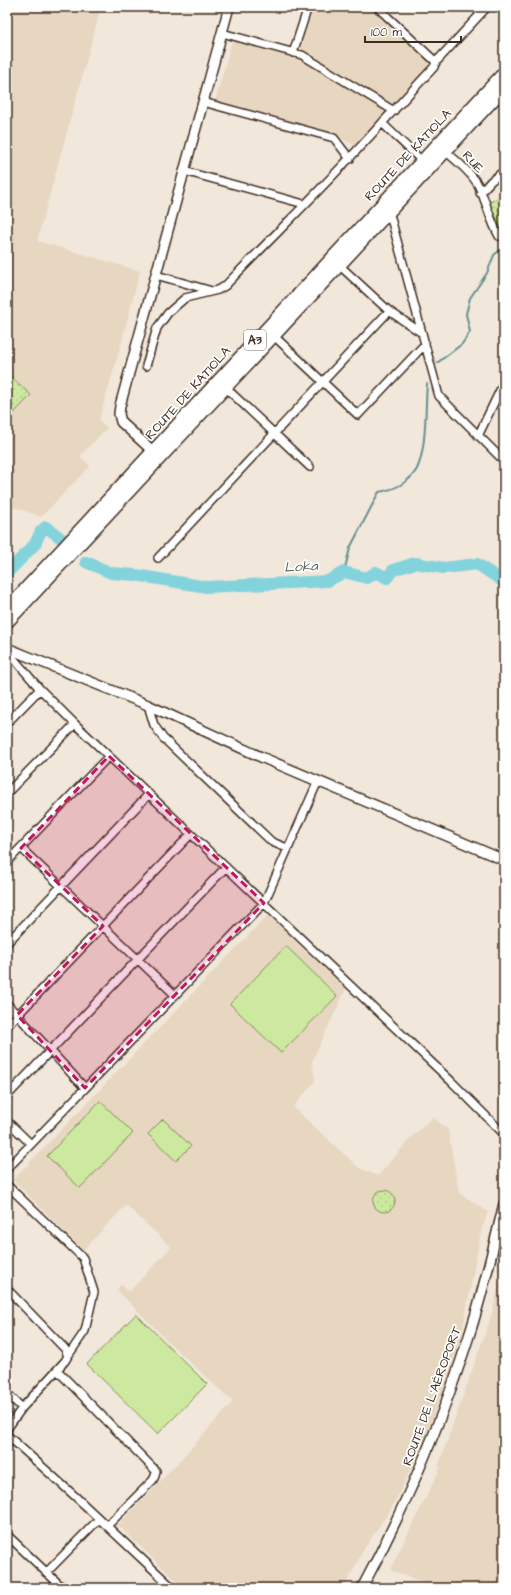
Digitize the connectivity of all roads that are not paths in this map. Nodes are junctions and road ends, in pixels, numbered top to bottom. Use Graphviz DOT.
graph roads {
  1 [pos="229,7"];
  2 [pos="308,7"];
  3 [pos="377,7"];
  4 [pos="474,7"];
  5 [pos="487,7"];
  6 [pos="481,13"];
  7 [pos="222,33"];
  8 [pos="293,53"];
  9 [pos="436,62"];
  10 [pos="504,73"];
  11 [pos="504,88"];
  12 [pos="203,102"];
  13 [pos="394,111"];
  14 [pos="382,123"];
  15 [pos="445,152"];
  16 [pos="350,159"];
  17 [pos="422,161"];
  18 [pos="184,171"];
  19 [pos="504,171"];
  20 [pos="480,193"];
  21 [pos="304,204"];
  22 [pos="389,211"];
  23 [pos="499,236"];
  24 [pos="339,265"];
  25 [pos="156,275"];
  26 [pos="214,292"];
  27 [pos="390,311"];
  28 [pos="422,333"];
  29 [pos="274,336"];
  30 [pos="425,344"];
  31 [pos="146,366"];
  32 [pos="323,382"];
  33 [pos="504,382"];
  34 [pos="226,388"];
  35 [pos="274,434"];
  36 [pos="478,436"];
  37 [pos="157,455"];
  38 [pos="504,461"];
  39 [pos="310,467"];
  40 [pos="158,558"];
  41 [pos="7,609"];
  42 [pos="7,622"];
  43 [pos="7,650"];
  44 [pos="40,689"];
  45 [pos="148,705"];
  46 [pos="7,723"];
  47 [pos="75,724"];
  48 [pos="109,756"];
  49 [pos="318,781"];
  50 [pos="7,793"];
  51 [pos="149,794"];
  52 [pos="191,834"];
  53 [pos="21,848"];
  54 [pos="287,848"];
  55 [pos="504,860"];
  56 [pos="7,862"];
  57 [pos="226,867"];
  58 [pos="61,886"];
  59 [pos="264,903"];
  60 [pos="103,926"];
  61 [pos="7,943"];
  62 [pos="138,960"];
  63 [pos="175,995"];
  64 [pos="7,1004"];
  65 [pos="17,1015"];
  66 [pos="7,1026"];
  67 [pos="50,1051"];
  68 [pos="85,1088"];
  69 [pos="7,1096"];
  70 [pos="7,1121"];
  71 [pos="504,1134"];
  72 [pos="31,1144"];
  73 [pos="7,1169"];
  74 [pos="7,1185"];
  75 [pos="504,1204"];
  76 [pos="7,1289"];
  77 [pos="68,1356"];
  78 [pos="57,1370"];
  79 [pos="7,1393"];
  80 [pos="22,1408"];
  81 [pos="7,1429"];
  82 [pos="7,1435"];
  83 [pos="99,1519"];
  84 [pos="107,1526"];
  85 [pos="7,1535"];
  86 [pos="46,1573"];
  87 [pos="63,1588"];
  88 [pos="173,1588"];
  89 [pos="362,1588"];
  1 -- 7 [label="main road"];
  2 -- 8 [label="street"];
  3 -- 9 [label="street"];
  4 -- 6 [label="street"];
  5 -- 6 [label="street"];
  6 -- 9 [label="street"];
  7 -- 8 [label="street"];
  7 -- 12 [label="main road"];
  8 -- 13 [label="street"];
  9 -- 13 [label="street"];
  10 -- 17 [label="highway, ROUTE DE KATIOLA / A3"];
  11 -- 15 [label="highway, ROUTE DE KATIOLA / A3"];
  12 -- 16 [label="street"];
  12 -- 18 [label="main road"];
  13 -- 14 [label="street"];
  14 -- 16 [label="street"];
  14 -- 17 [label="street"];
  15 -- 20 [label="street, RUE"];
  15 -- 22 [label="highway, ROUTE DE KATIOLA / A3"];
  16 -- 21 [label="street"];
  17 -- 37 [label="highway, ROUTE DE KATIOLA / A3"];
  18 -- 21 [label="street"];
  18 -- 25 [label="main road"];
  19 -- 20 [label="street"];
  20 -- 23 [label="street, RUE"];
  21 -- 26 [label="street"];
  22 -- 24 [label="highway, ROUTE DE KATIOLA / A3"];
  22 -- 28 [label="street"];
  24 -- 27 [label="street"];
  24 -- 29 [label="highway, ROUTE DE KATIOLA / A3"];
  25 -- 26 [label="street"];
  25 -- 37 [label="main road"];
  26 -- 31 [label="street"];
  27 -- 28 [label="street"];
  27 -- 32 [label="street"];
  28 -- 30 [label="street"];
  29 -- 32 [label="street"];
  29 -- 34 [label="highway, ROUTE DE KATIOLA / A3"];
  30 -- 32 [label="street"];
  30 -- 36 [label="street"];
  32 -- 35 [label="street"];
  33 -- 36 [label="street"];
  34 -- 35 [label="street"];
  34 -- 37 [label="highway, ROUTE DE KATIOLA / A3"];
  35 -- 39 [label="street"];
  35 -- 40 [label="street"];
  36 -- 38 [label="street"];
  37 -- 41 [label="highway, ROUTE DE KATIOLA / A3"];
  37 -- 42 [label="highway, ROUTE DE KATIOLA / A3"];
  43 -- 44 [label="street"];
  43 -- 45 [label="main road"];
  44 -- 46 [label="street"];
  44 -- 47 [label="street"];
  45 -- 49 [label="main road"];
  45 -- 54 [label="street"];
  47 -- 48 [label="street"];
  47 -- 50 [label="street"];
  48 -- 51 [label="street"];
  48 -- 53 [label="street"];
  49 -- 54 [label="street"];
  49 -- 55 [label="main road"];
  51 -- 52 [label="street"];
  51 -- 58 [label="street"];
  52 -- 57 [label="street"];
  52 -- 60 [label="street"];
  53 -- 56 [label="street"];
  53 -- 58 [label="street"];
  54 -- 59 [label="street"];
  57 -- 59 [label="street"];
  57 -- 62 [label="street"];
  58 -- 60 [label="street"];
  58 -- 61 [label="street"];
  59 -- 63 [label="street"];
  59 -- 71 [label="street"];
  60 -- 62 [label="street"];
  60 -- 65 [label="street"];
  62 -- 63 [label="street"];
  62 -- 67 [label="street"];
  63 -- 68 [label="street"];
  64 -- 65 [label="street"];
  65 -- 66 [label="street"];
  65 -- 67 [label="street"];
  67 -- 68 [label="street"];
  67 -- 69 [label="street"];
  68 -- 72 [label="street"];
  70 -- 72 [label="street"];
  72 -- 73 [label="street"];
  74 -- 77 [label="street"];
  75 -- 89 [label="main road, ROUTE DE L'AÉROPORT"];
  76 -- 77 [label="street"];
  77 -- 78 [label="street"];
  78 -- 80 [label="street"];
  78 -- 84 [label="street"];
  79 -- 80 [label="street"];
  80 -- 81 [label="street"];
  82 -- 83 [label="street"];
  83 -- 84 [label="street"];
  83 -- 86 [label="street"];
  84 -- 88 [label="street"];
  85 -- 86 [label="street"];
  86 -- 87 [label="street"];
}
